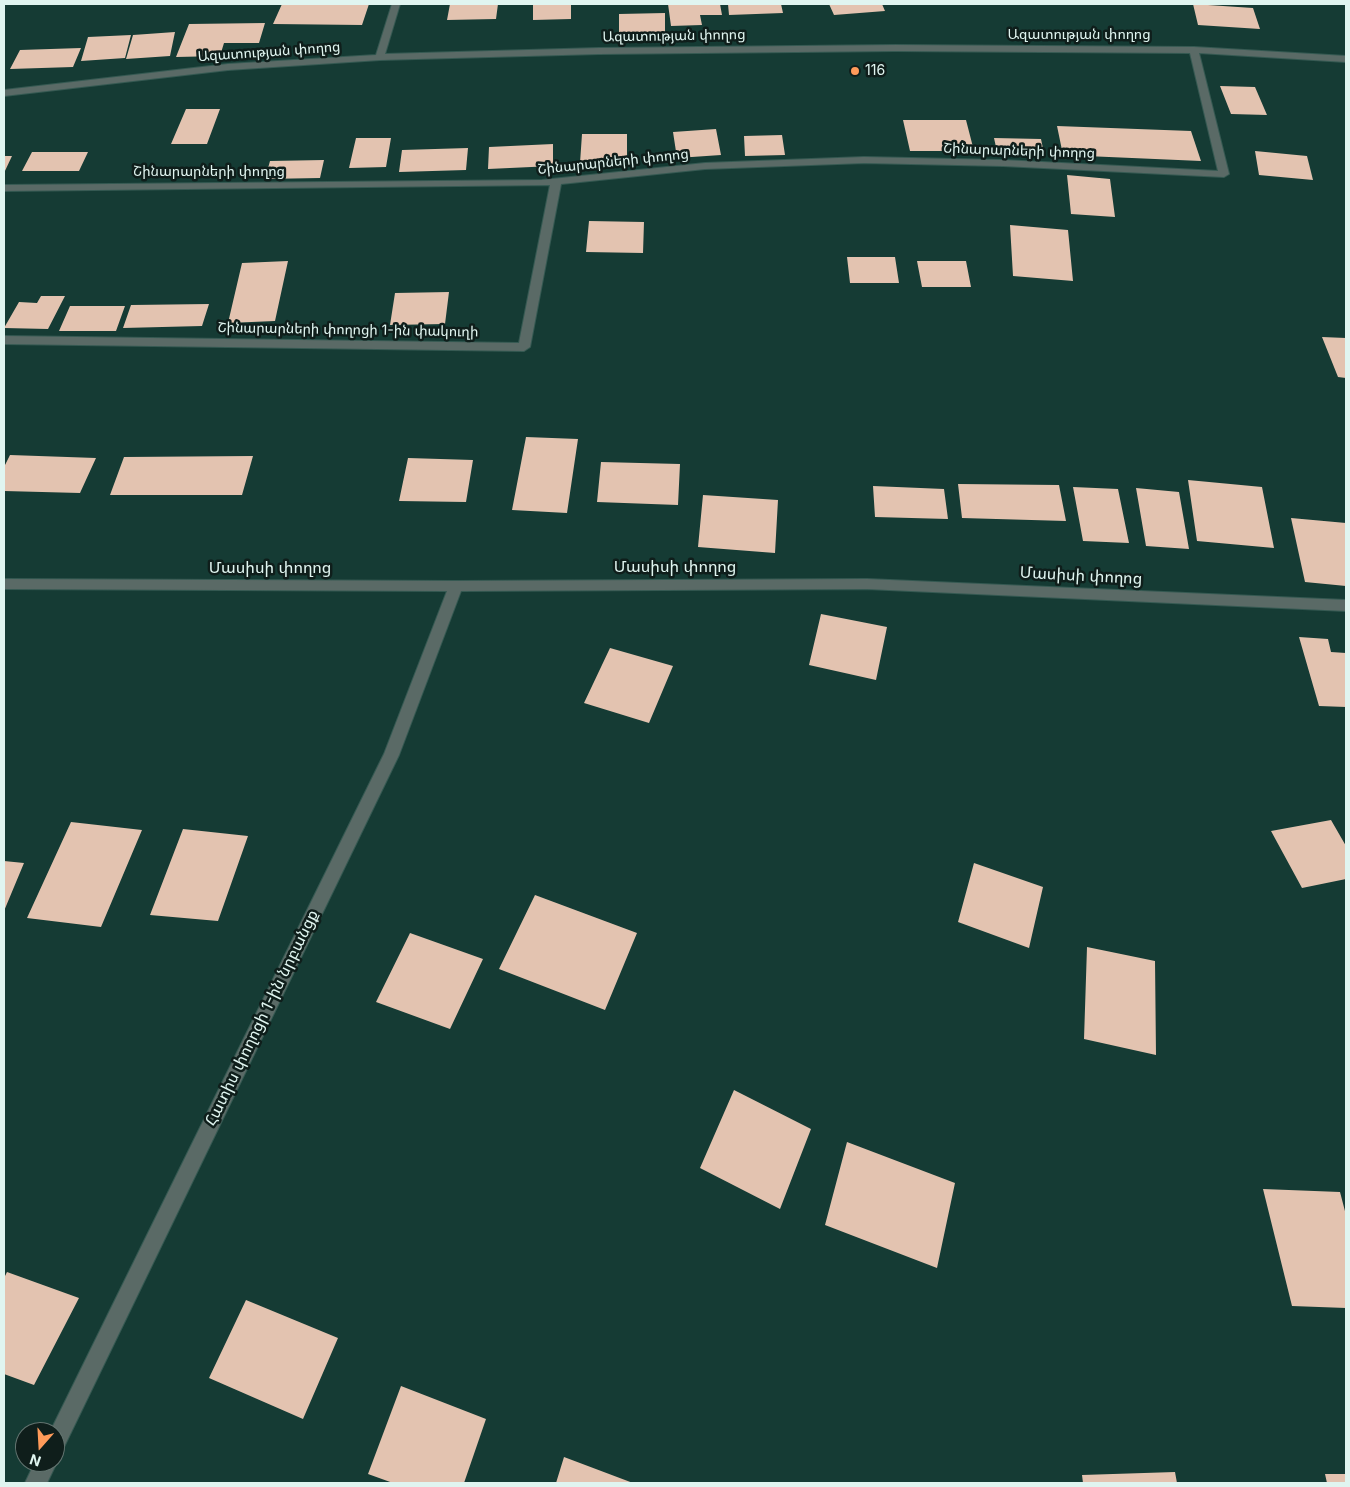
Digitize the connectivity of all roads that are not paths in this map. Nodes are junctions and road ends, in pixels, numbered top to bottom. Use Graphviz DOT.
graph roads {
  1 [pos="396,4"];
  2 [pos="1194,50"];
  3 [pos="380,57"];
  4 [pos="1346,59"];
  5 [pos="4,93"];
  6 [pos="556,182"];
  7 [pos="4,188"];
  8 [pos="4,340"];
  9 [pos="4,584"];
  10 [pos="456,586"];
  11 [pos="1346,606"];
  12 [pos="65,1423"];
  1 -- 3 [label="street"];
  2 -- 3 [label="street, Ազատության փողոց"];
  2 -- 4 [label="street, Ազատության փողոց"];
  2 -- 6 [label="street, Շինարարների փողոց"];
  3 -- 5 [label="street, Ազատության փողոց"];
  6 -- 7 [label="street, Շինարարների փողոց"];
  6 -- 8 [label="street, Շինարարների փողոցի 1-ին փակուղի"];
  9 -- 10 [label="street, Մասիսի փողոց"];
  10 -- 11 [label="street, Մասիսի փողոց"];
  10 -- 12 [label="street, Հատիս փողոցի 1-ին նրբանցք"];
}
